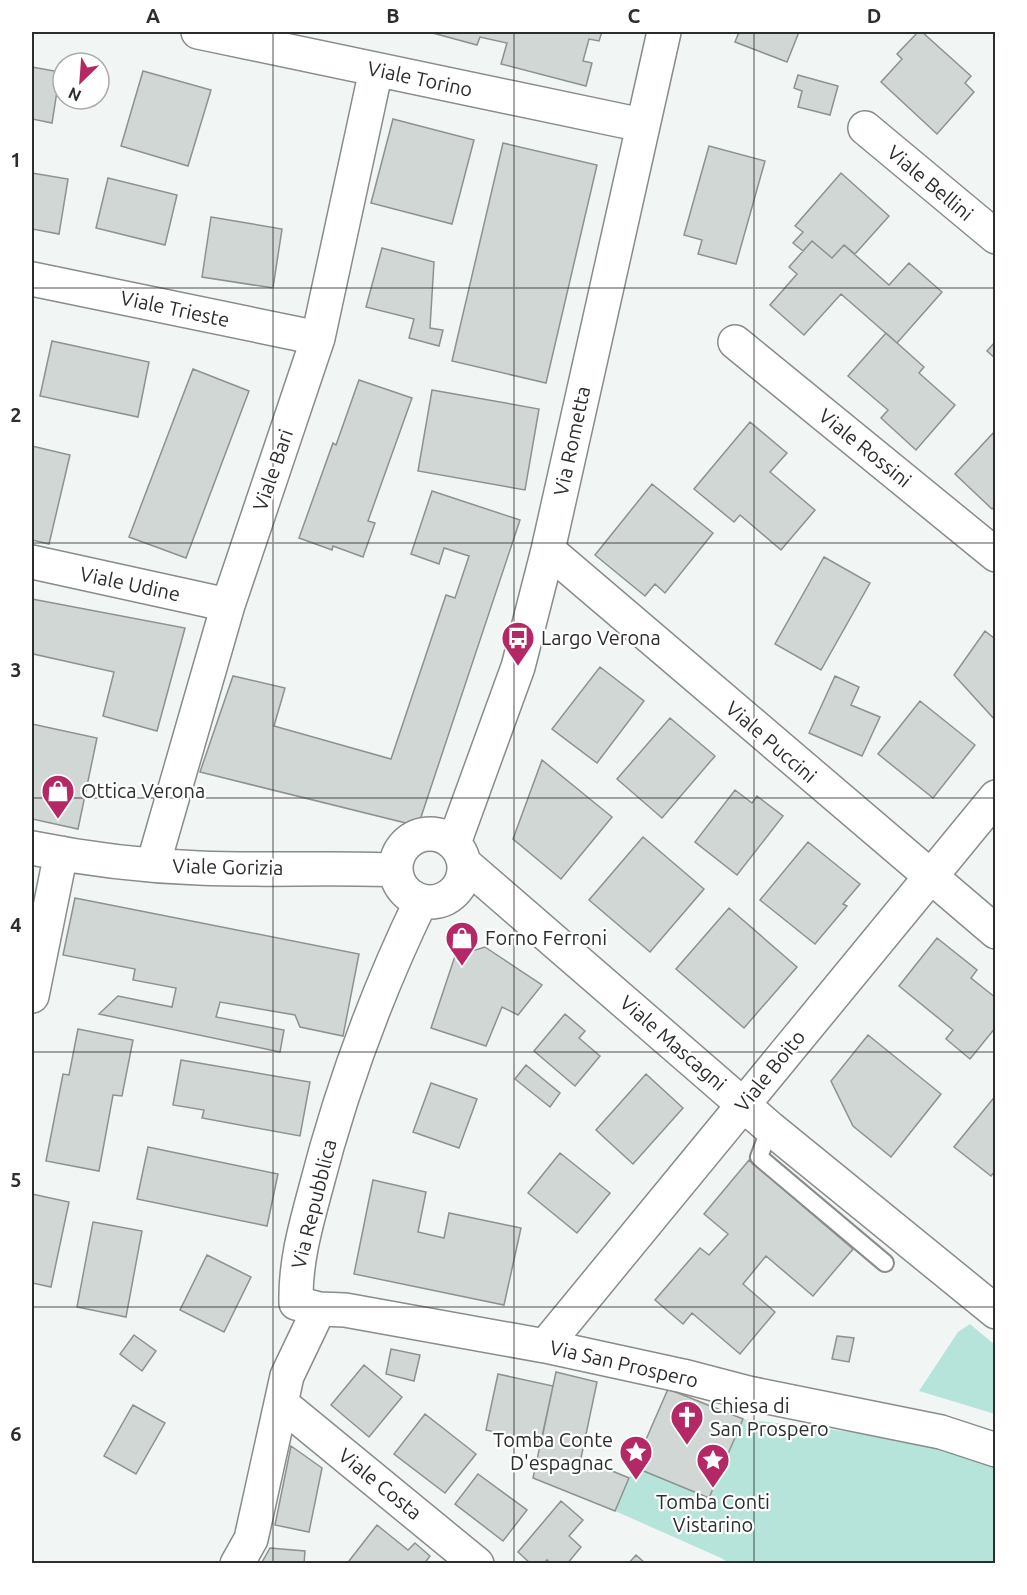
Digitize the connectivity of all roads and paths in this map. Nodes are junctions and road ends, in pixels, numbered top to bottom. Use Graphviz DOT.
graph roads {
  1 [pos="198,32"];
  2 [pos="664,32"];
  3 [pos="376,70"];
  4 [pos="642,125"];
  5 [pos="865,128"];
  6 [pos="996,237"];
  7 [pos="32,279"];
  8 [pos="318,338"];
  9 [pos="735,342"];
  10 [pos="548,550"];
  11 [pos="996,555"];
  12 [pos="32,562"];
  13 [pos="228,605"];
  14 [pos="996,797"];
  15 [pos="46,851"];
  16 [pos="459,853"];
  17 [pos="153,865"];
  18 [pos="396,870"];
  19 [pos="929,876"];
  20 [pos="421,900"];
  21 [pos="996,932"];
  22 [pos="32,996"];
  23 [pos="744,1104"];
  24 [pos="770,1128"];
  25 [pos="885,1263"];
  26 [pos="319,1309"];
  27 [pos="996,1312"];
  28 [pos="545,1346"];
  29 [pos="282,1404"];
  30 [pos="996,1450"];
  31 [pos="237,1563"];
  32 [pos="477,1563"];
  1 -- 3 [label="street, Viale Torino"];
  2 -- 4 [label="street, Via Rometta"];
  3 -- 4 [label="street, Viale Torino"];
  3 -- 8 [label="street, Viale Bari"];
  4 -- 10 [label="street, Via Rometta"];
  5 -- 6 [label="street, Viale Bellini"];
  7 -- 8 [label="street, Viale Trieste"];
  8 -- 13 [label="street, Viale Bari"];
  9 -- 11 [label="street, Viale Rossini"];
  10 -- 16 [label="street, Via Rometta"];
  10 -- 19 [label="street, Viale Puccini"];
  12 -- 13 [label="street, Viale Udine"];
  13 -- 17 [label="street, Viale Bari"];
  14 -- 19 [label="street, Viale Boito"];
  15 -- 17 [label="street, Viale Gorizia"];
  15 -- 22 [label="street, Viale Gorizia"];
  16 -- 18 [label="street"];
  16 -- 20 [label="street"];
  16 -- 23 [label="street, Viale Mascagni"];
  17 -- 18 [label="street, Viale Gorizia"];
  18 -- 20 [label="street"];
  19 -- 21 [label="street, Viale Puccini"];
  19 -- 23 [label="street, Viale Boito"];
  20 -- 26 [label="street, Via Repubblica"];
  23 -- 24 [label="street, Viale Mascagni"];
  23 -- 28 [label="street, Viale Boito"];
  24 -- 25 [label="lane"];
  24 -- 27 [label="street, Viale Mascagni"];
  26 -- 28 [label="street, Via San Prospero"];
  26 -- 29 [label="street"];
  28 -- 30 [label="street, Via San Prospero"];
  29 -- 31 [label="street"];
  29 -- 32 [label="street, Viale Costa"];
}
